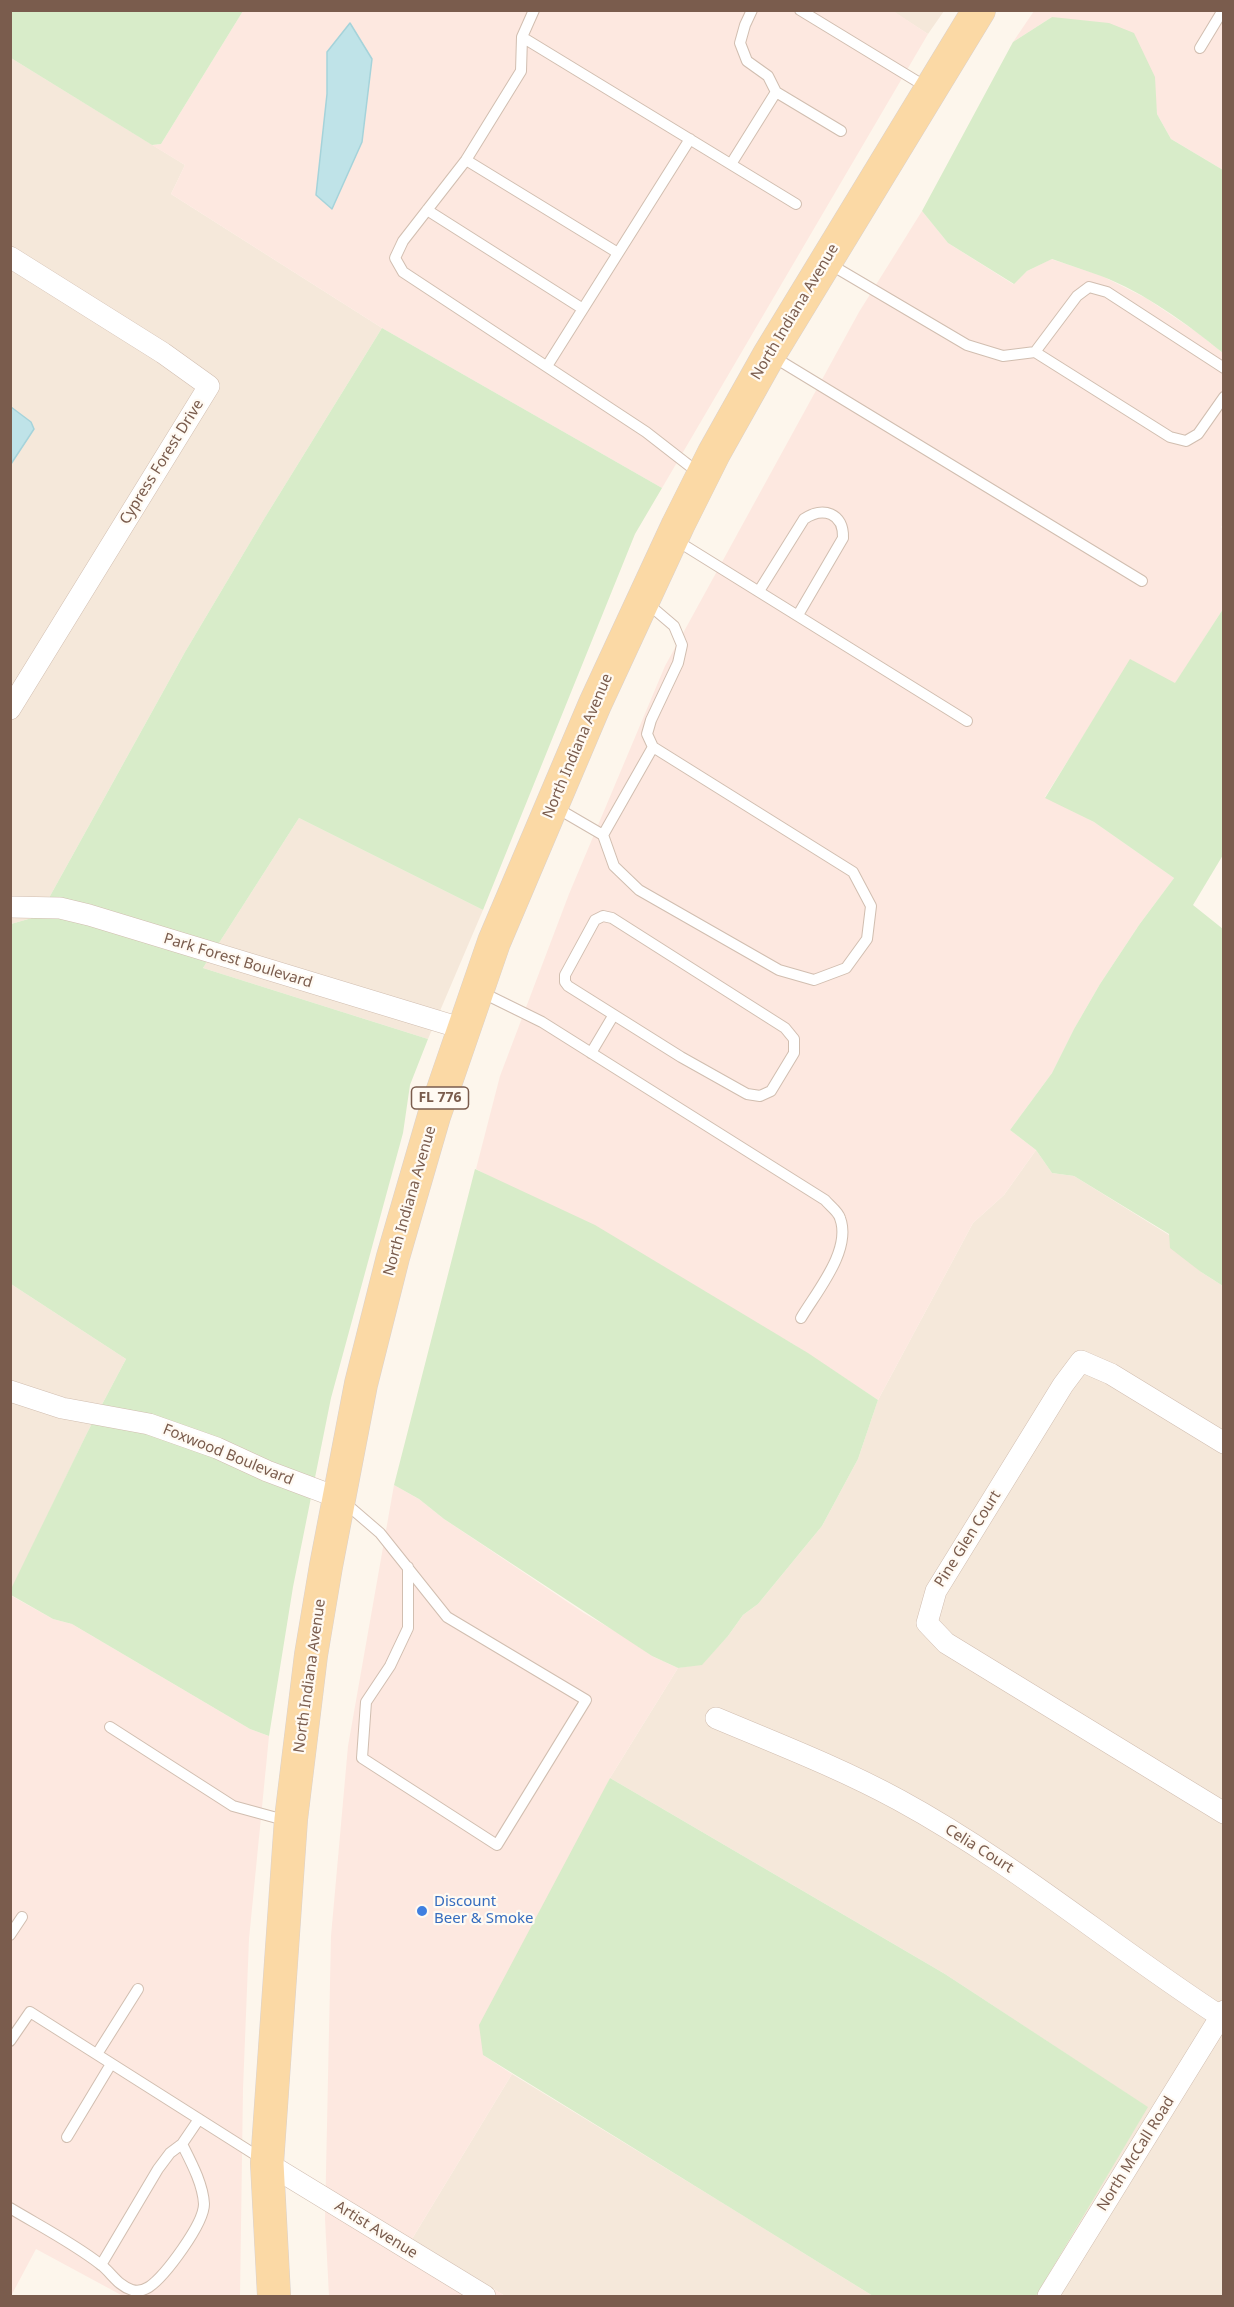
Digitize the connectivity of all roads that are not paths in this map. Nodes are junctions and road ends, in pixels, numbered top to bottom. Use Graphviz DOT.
graph roads {
  1 [pos="534,10"];
  2 [pos="752,10"];
  3 [pos="800,10"];
  4 [pos="979,10"];
  5 [pos="1223,10"];
  6 [pos="522,37"];
  7 [pos="1200,48"];
  8 [pos="930,90"];
  9 [pos="776,92"];
  10 [pos="841,131"];
  11 [pos="690,140"];
  12 [pos="466,160"];
  13 [pos="731,164"];
  14 [pos="796,204"];
  15 [pos="427,210"];
  16 [pos="618,253"];
  17 [pos="10,257"];
  18 [pos="825,261"];
  19 [pos="583,309"];
  20 [pos="1035,352"];
  21 [pos="769,355"];
  22 [pos="547,366"];
  23 [pos="1224,368"];
  24 [pos="1224,397"];
  25 [pos="703,476"];
  26 [pos="673,538"];
  27 [pos="1142,581"];
  28 [pos="759,591"];
  29 [pos="643,600"];
  30 [pos="798,615"];
  31 [pos="10,709"];
  32 [pos="968,721"];
  33 [pos="653,747"];
  34 [pos="552,806"];
  35 [pos="603,835"];
  36 [pos="10,907"];
  37 [pos="478,990"];
  38 [pos="613,1016"];
  39 [pos="464,1029"];
  40 [pos="591,1053"];
  41 [pos="801,1318"];
  42 [pos="10,1391"];
  43 [pos="1224,1443"];
  44 [pos="339,1498"];
  45 [pos="408,1567"];
  46 [pos="716,1718"];
  47 [pos="110,1727"];
  48 [pos="1224,1813"];
  49 [pos="291,1822"];
  50 [pos="22,1917"];
  51 [pos="10,1935"];
  52 [pos="138,1989"];
  53 [pos="1222,2013"];
  54 [pos="10,2041"];
  55 [pos="97,2054"];
  56 [pos="111,2064"];
  57 [pos="199,2119"];
  58 [pos="67,2137"];
  59 [pos="182,2144"];
  60 [pos="267,2163"];
  61 [pos="10,2208"];
  62 [pos="101,2265"];
  63 [pos="274,2296"];
  64 [pos="485,2296"];
  65 [pos="1048,2296"];
  1 -- 6 [label="lane"];
  2 -- 9 [label="lane"];
  3 -- 8 [label="lane"];
  4 -- 8 [label="main road, North Indiana Avenue / FL 776"];
  5 -- 7 [label="lane"];
  6 -- 11 [label="lane"];
  6 -- 12 [label="lane"];
  8 -- 18 [label="main road, North Indiana Avenue / FL 776"];
  9 -- 10 [label="lane"];
  9 -- 13 [label="lane"];
  11 -- 13 [label="lane"];
  11 -- 16 [label="lane"];
  12 -- 15 [label="lane"];
  12 -- 16 [label="lane"];
  13 -- 14 [label="lane"];
  15 -- 19 [label="lane"];
  15 -- 22 [label="lane"];
  16 -- 19 [label="lane"];
  17 -- 31 [label="street, Cypress Forest Drive"];
  18 -- 20 [label="lane"];
  18 -- 21 [label="main road, North Indiana Avenue / FL 776"];
  19 -- 22 [label="lane"];
  20 -- 23 [label="lane"];
  20 -- 24 [label="lane"];
  21 -- 25 [label="main road, North Indiana Avenue / FL 776"];
  21 -- 27 [label="lane"];
  22 -- 25 [label="lane"];
  25 -- 26 [label="main road, North Indiana Avenue / FL 776"];
  26 -- 28 [label="lane"];
  26 -- 29 [label="main road, North Indiana Avenue / FL 776"];
  28 -- 30 [label="lane"];
  28 -- 30 [label="lane"];
  29 -- 33 [label="lane"];
  29 -- 34 [label="main road, North Indiana Avenue / FL 776"];
  30 -- 32 [label="lane"];
  33 -- 35 [label="lane"];
  33 -- 35 [label="lane"];
  34 -- 35 [label="lane"];
  34 -- 37 [label="main road, North Indiana Avenue / FL 776"];
  36 -- 39 [label="street, Park Forest Boulevard"];
  37 -- 39 [label="main road, North Indiana Avenue / FL 776"];
  37 -- 40 [label="lane"];
  38 -- 38 [label="lane"];
  38 -- 40 [label="lane"];
  39 -- 44 [label="main road, North Indiana Avenue / FL 776"];
  40 -- 41 [label="lane"];
  42 -- 44 [label="street, Foxwood Boulevard"];
  43 -- 48 [label="street, Pine Glen Court"];
  44 -- 45 [label="lane"];
  44 -- 49 [label="main road, North Indiana Avenue / FL 776"];
  45 -- 45 [label="lane"];
  46 -- 53 [label="street, Celia Court"];
  47 -- 49 [label="lane"];
  49 -- 60 [label="main road, North Indiana Avenue / FL 776"];
  50 -- 51 [label="lane"];
  52 -- 55 [label="lane"];
  53 -- 65 [label="street, North McCall Road"];
  54 -- 55 [label="lane"];
  55 -- 56 [label="lane"];
  56 -- 57 [label="lane"];
  56 -- 58 [label="lane"];
  57 -- 59 [label="lane"];
  57 -- 60 [label="lane"];
  59 -- 62 [label="lane"];
  59 -- 62 [label="lane"];
  60 -- 63 [label="main road, North Indiana Avenue / FL 776"];
  60 -- 64 [label="street, Artist Avenue"];
  61 -- 62 [label="lane"];
}
